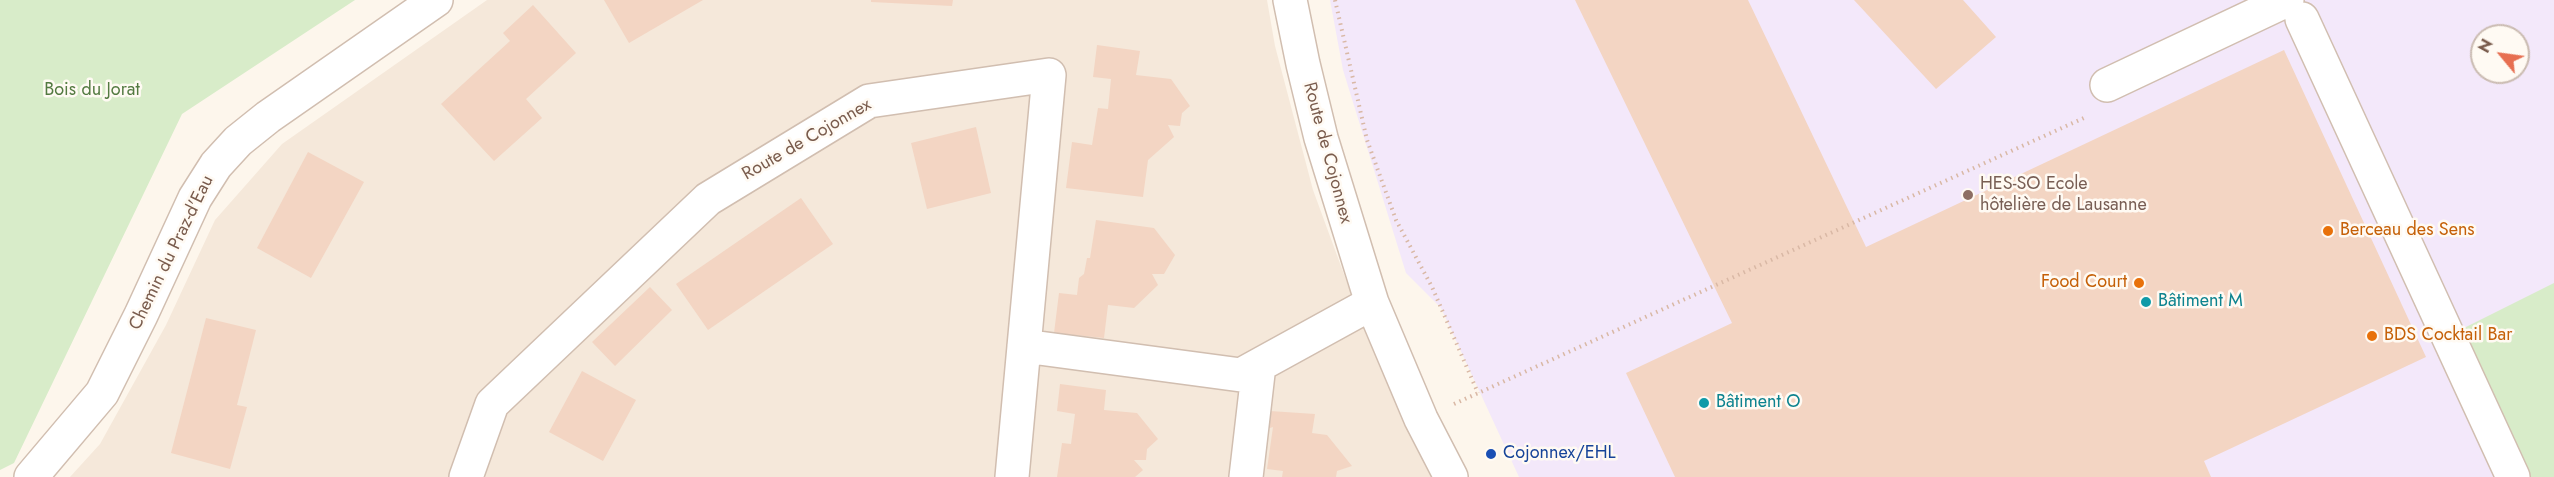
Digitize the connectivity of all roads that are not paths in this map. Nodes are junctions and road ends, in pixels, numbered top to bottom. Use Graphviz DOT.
graph roads {
  1 [pos="436,0"];
  2 [pos="1290,0"];
  3 [pos="2295,9"];
  4 [pos="2101,99"];
  5 [pos="1372,303"];
  6 [pos="1024,346"];
  7 [pos="1259,365"];
  8 [pos="31,477"];
  9 [pos="466,477"];
  10 [pos="1012,477"];
  11 [pos="1246,477"];
  12 [pos="1451,477"];
  13 [pos="2513,477"];
  1 -- 8 [label="street, Chemin du Praz-d'Eau"];
  2 -- 5 [label="street, Route de Cojonnex"];
  3 -- 4 [label="street"];
  3 -- 13 [label="street"];
  5 -- 7 [label="street"];
  5 -- 12 [label="street, Route de Cojonnex"];
  6 -- 7 [label="street"];
  6 -- 9 [label="street, Route de Cojonnex"];
  6 -- 10 [label="street, Route de Cojonnex"];
  7 -- 11 [label="street"];
}
